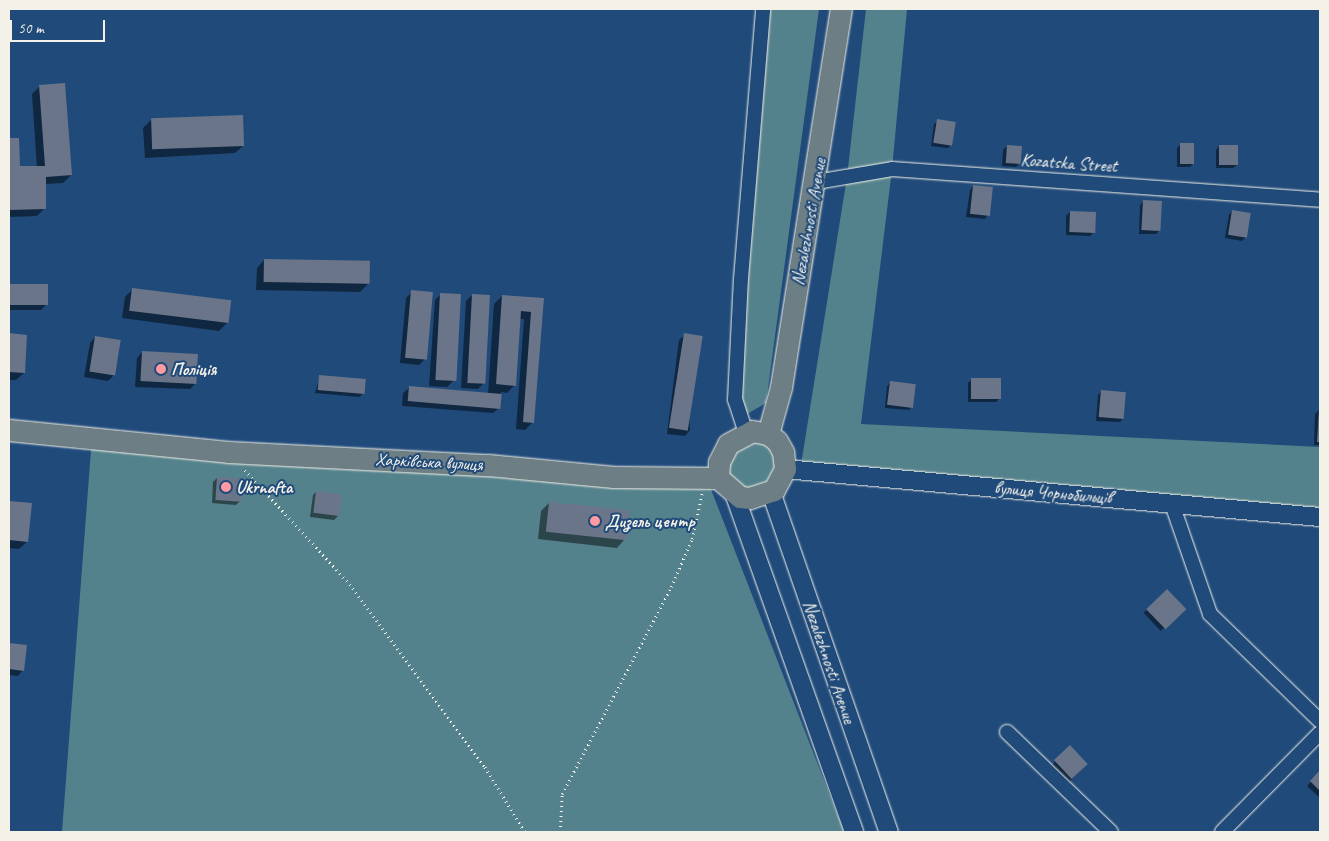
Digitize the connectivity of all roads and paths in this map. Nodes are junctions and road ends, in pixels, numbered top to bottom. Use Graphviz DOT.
graph roads {
  1 [pos="763,9"];
  2 [pos="842,9"];
  3 [pos="816,182"];
  4 [pos="1320,200"];
  5 [pos="9,430"];
  6 [pos="746,433"];
  7 [pos="768,434"];
  8 [pos="228,452"];
  9 [pos="785,469"];
  10 [pos="711,478"];
  11 [pos="770,492"];
  12 [pos="734,494"];
  13 [pos="1172,504"];
  14 [pos="1320,517"];
  15 [pos="1320,721"];
  16 [pos="1007,732"];
  17 [pos="1320,733"];
  18 [pos="525,832"];
  19 [pos="560,832"];
  20 [pos="854,832"];
  21 [pos="889,832"];
  22 [pos="1111,832"];
  23 [pos="1222,832"];
  1 -- 6 [label="street"];
  2 -- 3 [label="main road, Nezalezhnosti Avenue"];
  3 -- 4 [label="street, Kozatska Street"];
  3 -- 7 [label="main road, Nezalezhnosti Avenue"];
  5 -- 8 [label="main road, Харківська вулиця"];
  6 -- 7 [label="main road"];
  6 -- 10 [label="main road"];
  7 -- 9 [label="main road"];
  8 -- 10 [label="main road, Харківська вулиця"];
  8 -- 18 [label="path"];
  9 -- 11 [label="main road"];
  9 -- 13 [label="street, вулиця Чорнобильців"];
  10 -- 12 [label="main road"];
  10 -- 19 [label="path"];
  11 -- 12 [label="main road"];
  11 -- 21 [label="street, Nezalezhnosti Avenue"];
  12 -- 20 [label="street, Nezalezhnosti Avenue"];
  13 -- 14 [label="street, вулиця Чорнобильців"];
  13 -- 15 [label="street"];
  16 -- 22 [label="street"];
  17 -- 23 [label="street"];
}
